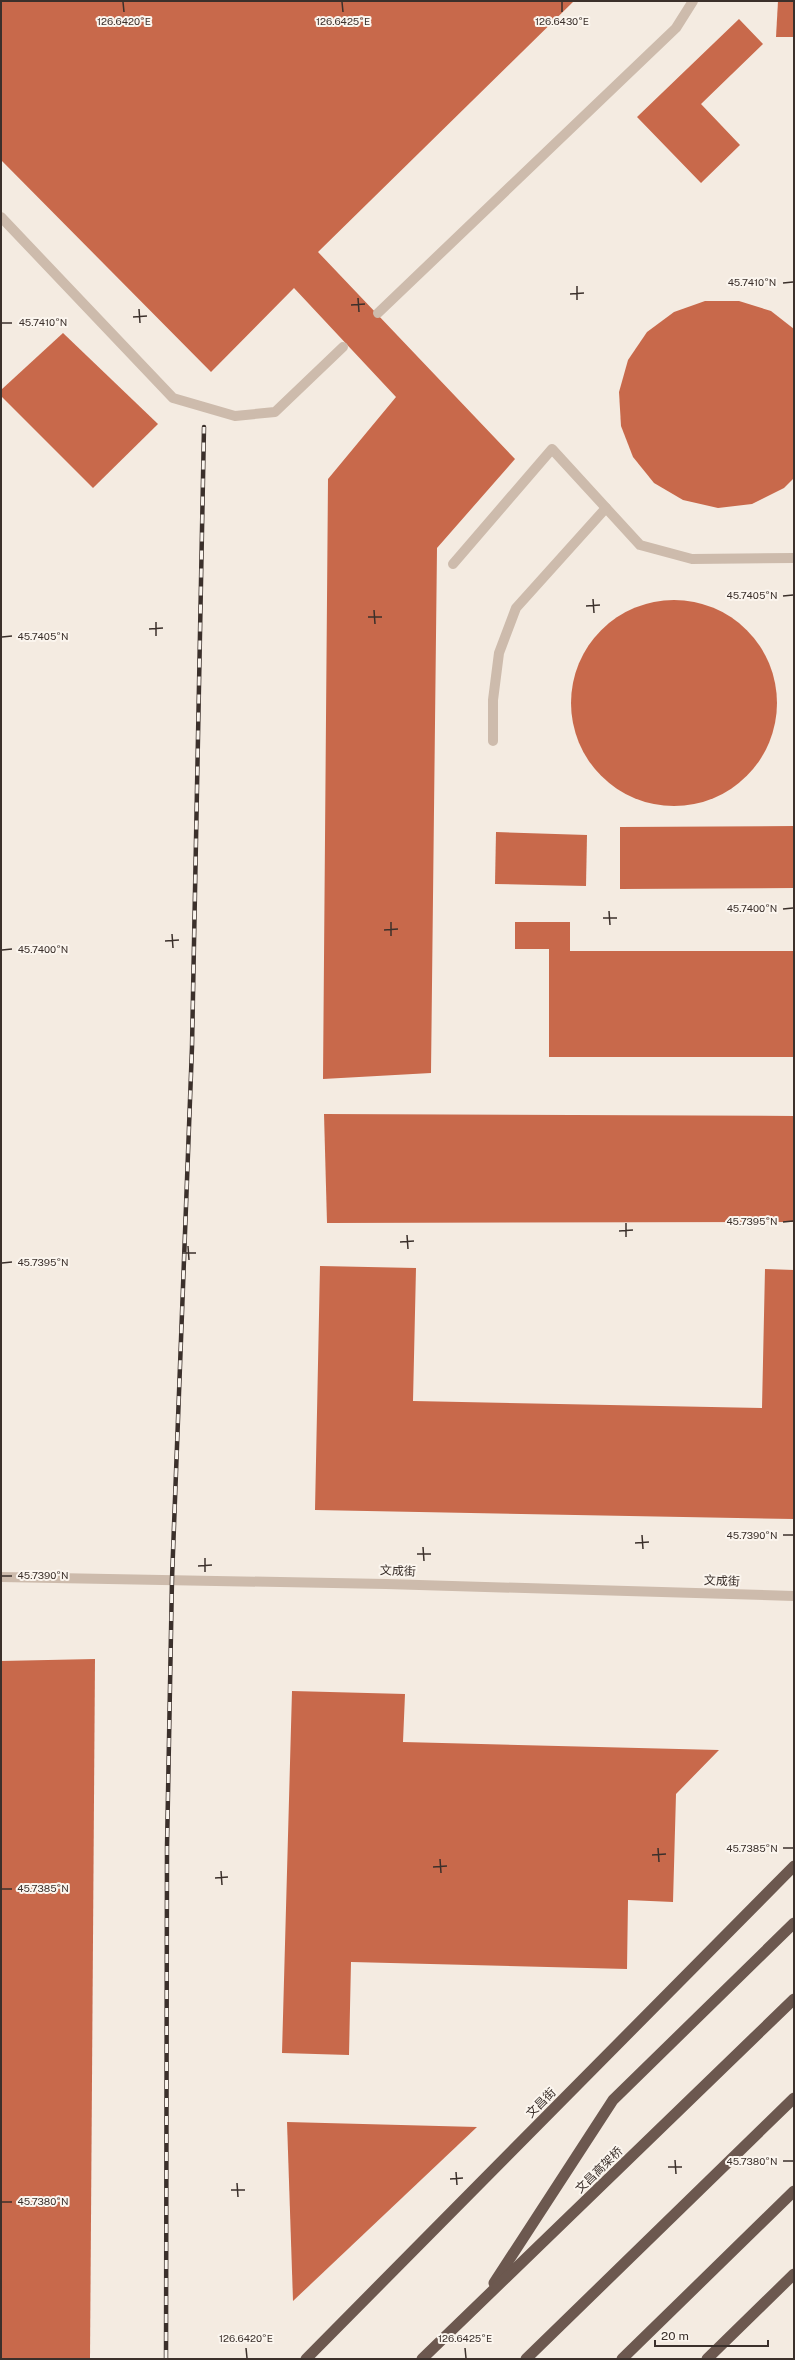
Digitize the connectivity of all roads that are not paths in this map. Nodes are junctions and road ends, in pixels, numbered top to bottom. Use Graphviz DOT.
graph roads {
  1 [pos="693,1"];
  2 [pos="1,217"];
  3 [pos="378,313"];
  4 [pos="342,347"];
  5 [pos="606,508"];
  6 [pos="794,558"];
  7 [pos="453,564"];
  8 [pos="492,740"];
  9 [pos="1,1577"];
  10 [pos="794,1596"];
  11 [pos="794,1866"];
  12 [pos="794,1923"];
  13 [pos="794,1999"];
  14 [pos="794,2098"];
  15 [pos="794,2191"];
  16 [pos="794,2274"];
  17 [pos="483,2300"];
  18 [pos="306,2359"];
  19 [pos="422,2359"];
  20 [pos="526,2359"];
  21 [pos="622,2359"];
  22 [pos="707,2359"];
  1 -- 3 [label="street"];
  2 -- 4 [label="street"];
  5 -- 6 [label="street"];
  5 -- 7 [label="street"];
  5 -- 8 [label="street"];
  9 -- 10 [label="street, 文成街"];
  11 -- 18 [label="highway, 文昌街"];
  12 -- 17 [label="highway"];
  13 -- 17 [label="highway, 文昌高架桥"];
  14 -- 20 [label="highway"];
  15 -- 21 [label="highway"];
  16 -- 22 [label="highway"];
  17 -- 19 [label="highway, 文昌高架桥"];
}
